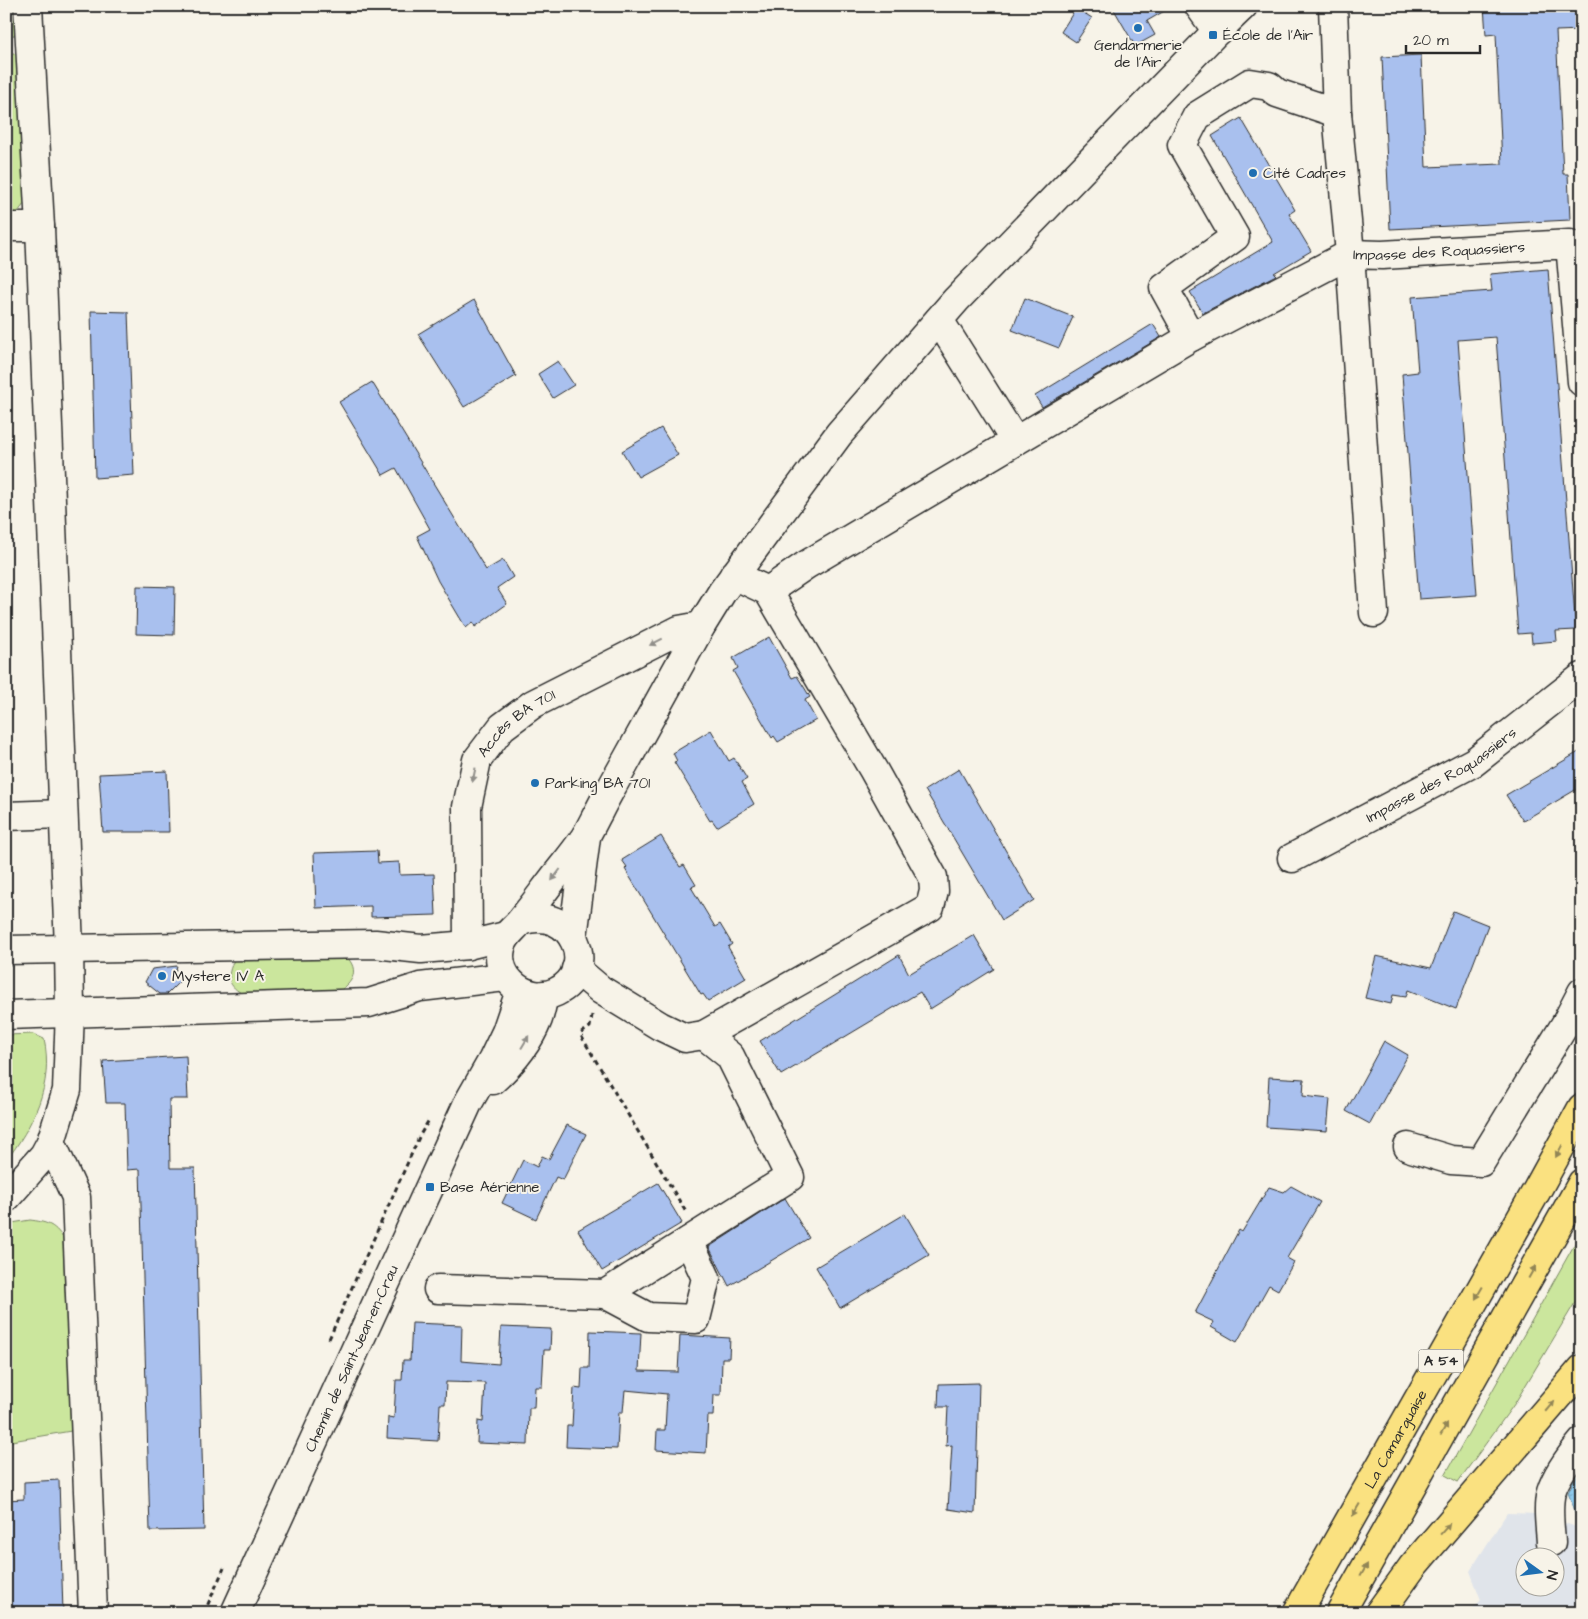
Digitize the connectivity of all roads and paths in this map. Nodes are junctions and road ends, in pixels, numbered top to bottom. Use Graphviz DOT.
graph roads {
  1 [pos="28,6"];
  2 [pos="1199,6"];
  3 [pos="1243,6"];
  4 [pos="1333,6"];
  5 [pos="1217,31"];
  6 [pos="1337,113"];
  7 [pos="6,227"];
  8 [pos="40,227"];
  9 [pos="1350,254"];
  10 [pos="939,320"];
  11 [pos="1191,337"];
  12 [pos="1582,382"];
  13 [pos="1015,441"];
  14 [pos="734,575"];
  15 [pos="768,591"];
  16 [pos="1374,613"];
  17 [pos="701,626"];
  18 [pos="1582,676"];
  19 [pos="63,814"];
  20 [pos="6,816"];
  21 [pos="586,836"];
  22 [pos="1292,858"];
  23 [pos="513,929"];
  24 [pos="573,937"];
  25 [pos="468,946"];
  26 [pos="69,948"];
  27 [pos="6,950"];
  28 [pos="576,969"];
  29 [pos="523,988"];
  30 [pos="1582,992"];
  31 [pos="593,1009"];
  32 [pos="70,1011"];
  33 [pos="6,1015"];
  34 [pos="704,1035"];
  35 [pos="1582,1108"];
  36 [pos="434,1113"];
  37 [pos="51,1142"];
  38 [pos="1408,1147"];
  39 [pos="1582,1183"];
  40 [pos="6,1198"];
  41 [pos="692,1239"];
  42 [pos="438,1289"];
  43 [pos="605,1294"];
  44 [pos="327,1343"];
  45 [pos="1582,1369"];
  46 [pos="1582,1442"];
  47 [pos="1551,1542"];
  48 [pos="224,1568"];
  49 [pos="93,1613"];
  50 [pos="204,1613"];
  51 [pos="235,1613"];
  52 [pos="1297,1613"];
  53 [pos="1340,1613"];
  54 [pos="1379,1613"];
  1 -- 8 [label="street"];
  2 -- 5 [label="street"];
  3 -- 5 [label="street"];
  4 -- 6 [label="street"];
  5 -- 10 [label="street"];
  6 -- 9 [label="street"];
  6 -- 11 [label="street"];
  7 -- 8 [label="street"];
  8 -- 19 [label="street"];
  9 -- 11 [label="street"];
  9 -- 12 [label="street, Impasse des Roquassiers"];
  9 -- 16 [label="street, Impasse des Roquassiers"];
  10 -- 13 [label="street"];
  10 -- 14 [label="street"];
  11 -- 13 [label="street"];
  13 -- 15 [label="street"];
  14 -- 15 [label="street"];
  14 -- 17 [label="street"];
  15 -- 34 [label="street"];
  17 -- 21 [label="street"];
  17 -- 25 [label="street, Accès BA 701, one-way"];
  18 -- 22 [label="street, Impasse des Roquassiers"];
  19 -- 20 [label="street"];
  19 -- 26 [label="street"];
  21 -- 23 [label="street, one-way"];
  21 -- 24 [label="street"];
  23 -- 24 [label="street"];
  23 -- 25 [label="street"];
  23 -- 29 [label="street"];
  24 -- 28 [label="street"];
  25 -- 26 [label="street"];
  26 -- 27 [label="street"];
  26 -- 32 [label="street"];
  28 -- 29 [label="street"];
  28 -- 34 [label="street"];
  29 -- 32 [label="street"];
  29 -- 51 [label="street, Chemin de Saint-Jean-en-Crau"];
  30 -- 38 [label="street"];
  31 -- 41 [label="path"];
  32 -- 33 [label="street"];
  32 -- 37 [label="street"];
  34 -- 41 [label="street"];
  35 -- 52 [label="highway, La Camarguaise / A 54, one-way"];
  36 -- 44 [label="path"];
  37 -- 40 [label="street"];
  37 -- 49 [label="street"];
  53 -- 39 [label="highway, A 54, one-way"];
  41 -- 43 [label="street"];
  41 -- 43 [label="street"];
  42 -- 43 [label="street"];
  54 -- 45 [label="highway, one-way"];
  46 -- 47 [label="street"];
  48 -- 50 [label="path"];
}
